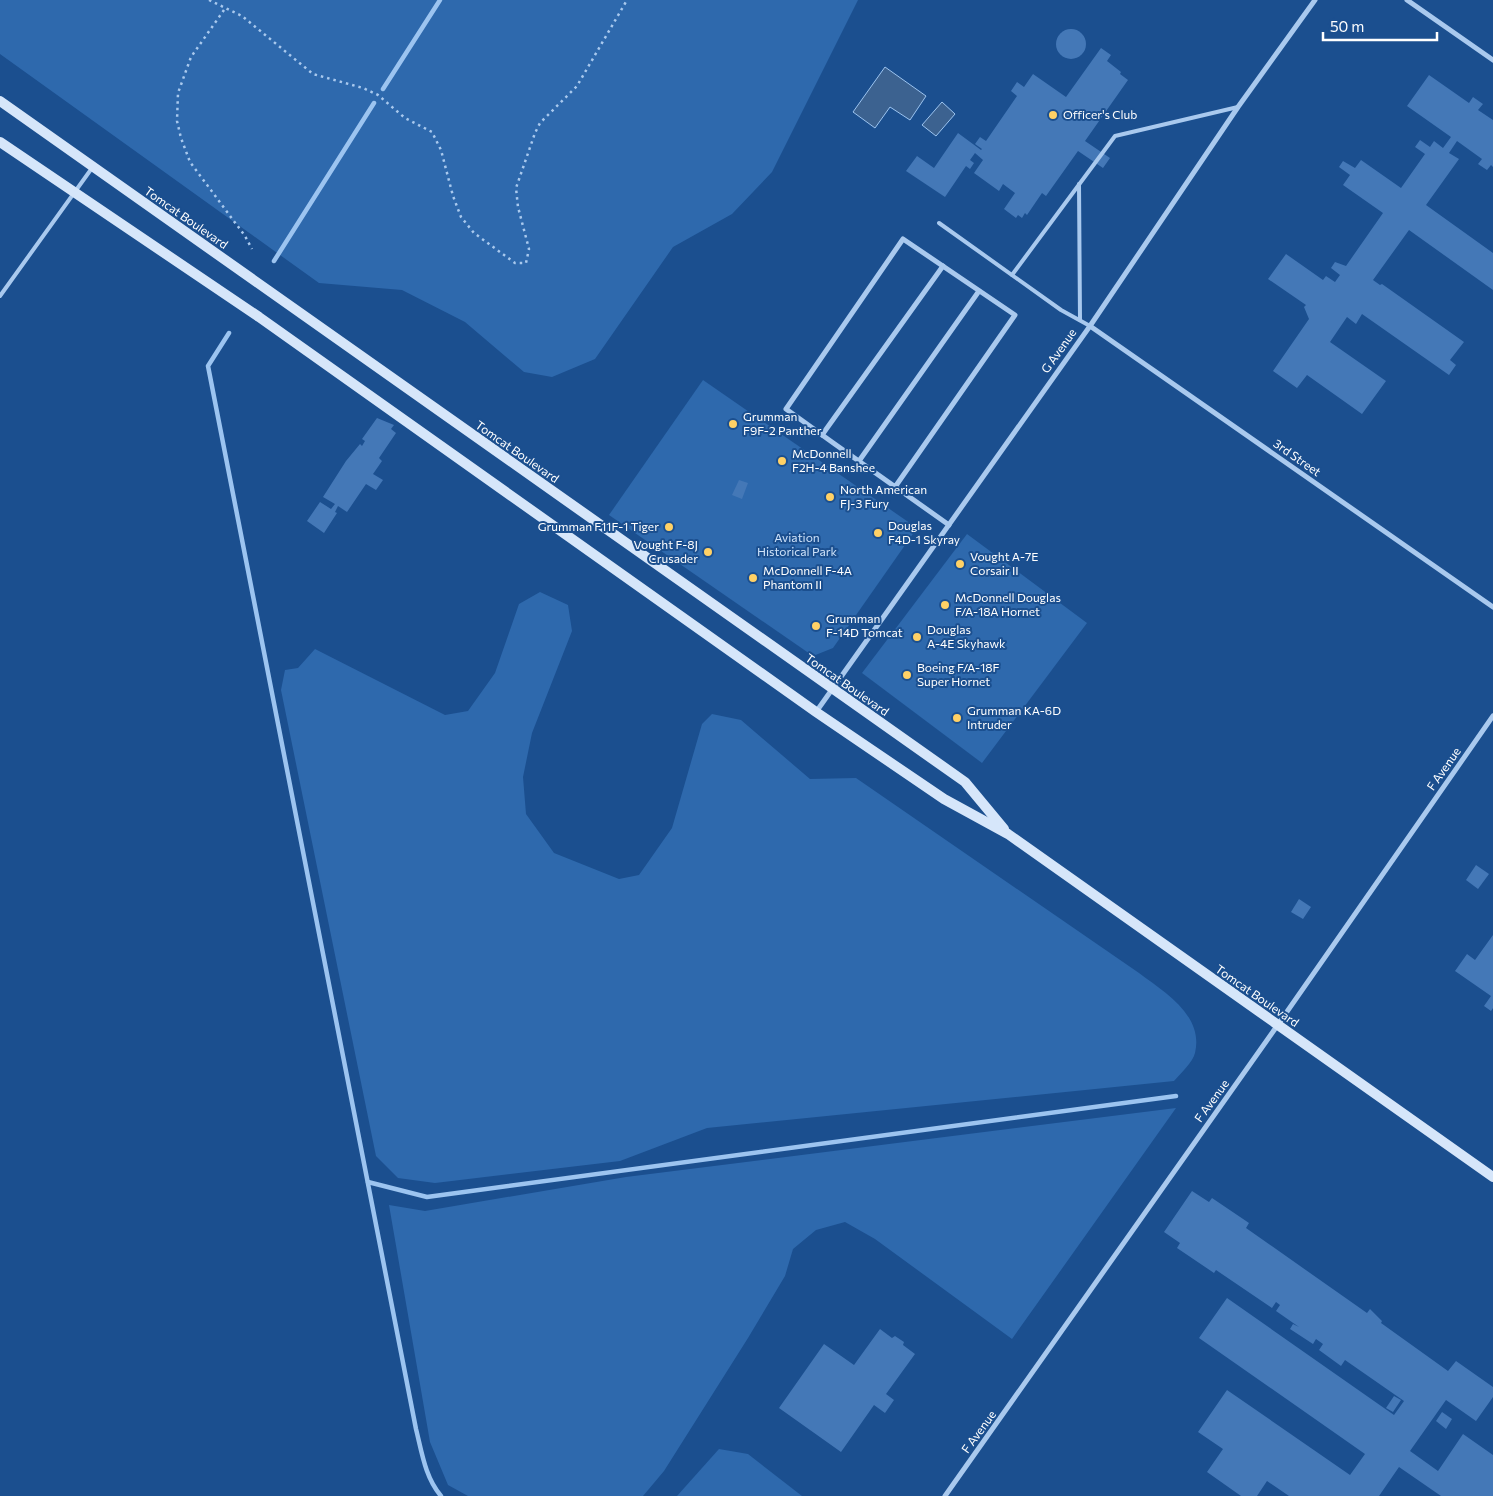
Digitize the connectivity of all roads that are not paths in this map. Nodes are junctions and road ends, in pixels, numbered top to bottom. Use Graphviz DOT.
graph roads {
  1 [pos="1315,0"];
  2 [pos="1407,0"];
  3 [pos="1493,60"];
  4 [pos="0,102"];
  5 [pos="1238,108"];
  6 [pos="0,142"];
  7 [pos="93,167"];
  8 [pos="1079,184"];
  9 [pos="74,193"];
  10 [pos="939,223"];
  11 [pos="942,266"];
  12 [pos="1012,275"];
  13 [pos="979,291"];
  14 [pos="0,296"];
  15 [pos="1080,320"];
  16 [pos="1090,326"];
  17 [pos="822,435"];
  18 [pos="860,461"];
  19 [pos="895,487"];
  20 [pos="949,525"];
  21 [pos="1493,607"];
  22 [pos="831,690"];
  23 [pos="816,712"];
  24 [pos="1493,716"];
  25 [pos="1008,834"];
  26 [pos="1277,1026"];
  27 [pos="1493,1177"];
  28 [pos="945,1496"];
  1 -- 5 [label="street, G Avenue"];
  2 -- 3 [label="street"];
  4 -- 7 [label="main road, Tomcat Boulevard"];
  5 -- 8 [label="lane"];
  5 -- 16 [label="street, G Avenue"];
  6 -- 9 [label="main road, Tomcat Boulevard"];
  7 -- 9 [label="lane"];
  7 -- 22 [label="main road, Tomcat Boulevard"];
  8 -- 12 [label="lane"];
  8 -- 15 [label="lane"];
  9 -- 14 [label="lane"];
  9 -- 23 [label="main road, Tomcat Boulevard"];
  10 -- 12 [label="lane"];
  11 -- 13 [label="street"];
  11 -- 17 [label="street"];
  11 -- 17 [label="street"];
  12 -- 15 [label="lane"];
  13 -- 18 [label="street"];
  13 -- 19 [label="street"];
  15 -- 16 [label="lane"];
  16 -- 20 [label="street, G Avenue"];
  16 -- 21 [label="street, 3rd Street"];
  17 -- 18 [label="street"];
  18 -- 19 [label="street"];
  19 -- 20 [label="street"];
  20 -- 22 [label="street, G Avenue"];
  22 -- 23 [label="street, G Avenue"];
  22 -- 25 [label="main road, Tomcat Boulevard"];
  23 -- 25 [label="main road, Tomcat Boulevard"];
  24 -- 26 [label="street, F Avenue"];
  25 -- 26 [label="main road, Tomcat Boulevard"];
  26 -- 27 [label="main road, Tomcat Boulevard"];
  26 -- 28 [label="street, F Avenue"];
}
